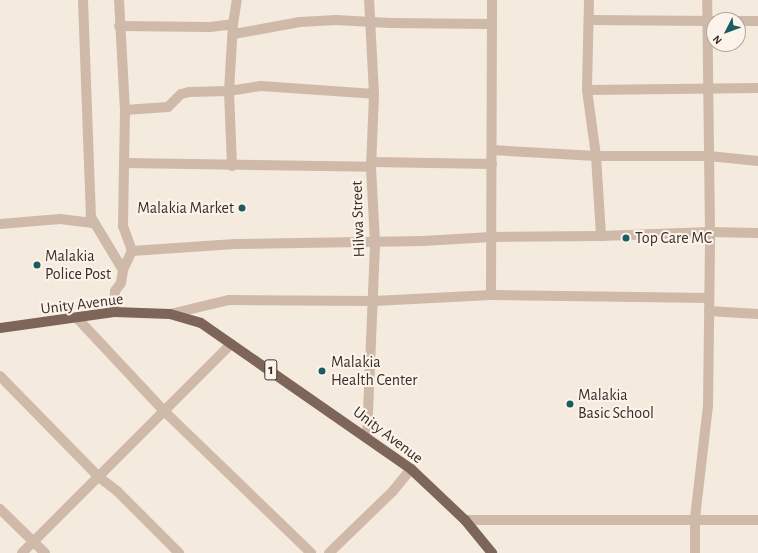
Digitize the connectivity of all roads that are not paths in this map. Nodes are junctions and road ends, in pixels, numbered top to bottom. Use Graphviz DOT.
graph roads {
  1 [pos="83,0"];
  2 [pos="119,0"];
  3 [pos="237,0"];
  4 [pos="369,0"];
  5 [pos="492,0"];
  6 [pos="589,0"];
  7 [pos="707,0"];
  8 [pos="709,12"];
  9 [pos="589,20"];
  10 [pos="706,21"];
  11 [pos="746,21"];
  12 [pos="370,22"];
  13 [pos="758,22"];
  14 [pos="492,24"];
  15 [pos="119,26"];
  16 [pos="233,29"];
  17 [pos="709,52"];
  18 [pos="708,88"];
  19 [pos="758,88"];
  20 [pos="587,90"];
  21 [pos="229,91"];
  22 [pos="374,94"];
  23 [pos="125,110"];
  24 [pos="492,150"];
  25 [pos="596,156"];
  26 [pos="709,156"];
  27 [pos="758,161"];
  28 [pos="125,163"];
  29 [pos="371,164"];
  30 [pos="492,164"];
  31 [pos="232,166"];
  32 [pos="93,223"];
  33 [pos="0,224"];
  34 [pos="710,232"];
  35 [pos="758,233"];
  36 [pos="601,236"];
  37 [pos="491,237"];
  38 [pos="374,242"];
  39 [pos="132,251"];
  40 [pos="123,270"];
  41 [pos="491,295"];
  42 [pos="709,298"];
  43 [pos="374,301"];
  44 [pos="709,311"];
  45 [pos="114,312"];
  46 [pos="170,314"];
  47 [pos="758,314"];
  48 [pos="77,318"];
  49 [pos="0,328"];
  50 [pos="231,344"];
  51 [pos="0,376"];
  52 [pos="163,410"];
  53 [pos="367,436"];
  54 [pos="411,469"];
  55 [pos="100,478"];
  56 [pos="0,509"];
  57 [pos="695,518"];
  58 [pos="465,520"];
  59 [pos="758,520"];
  60 [pos="33,542"];
  61 [pos="22,553"];
  62 [pos="45,553"];
  63 [pos="179,553"];
  64 [pos="311,553"];
  65 [pos="329,553"];
  66 [pos="492,553"];
  67 [pos="695,553"];
  1 -- 32 [label="street"];
  2 -- 15 [label="street"];
  3 -- 16 [label="street"];
  4 -- 12 [label="street, Hilwa Street"];
  5 -- 14 [label="street"];
  6 -- 9 [label="street"];
  7 -- 8 [label="street"];
  9 -- 10 [label="street"];
  9 -- 20 [label="street"];
  11 -- 13 [label="street"];
  12 -- 14 [label="street"];
  12 -- 16 [label="street"];
  12 -- 22 [label="street, Hilwa Street"];
  14 -- 24 [label="street"];
  15 -- 16 [label="street"];
  15 -- 23 [label="street"];
  16 -- 21 [label="street"];
  17 -- 18 [label="street"];
  18 -- 19 [label="street"];
  18 -- 20 [label="street"];
  18 -- 26 [label="street"];
  20 -- 25 [label="street"];
  21 -- 22 [label="street"];
  21 -- 23 [label="street"];
  21 -- 31 [label="street"];
  22 -- 29 [label="street, Hilwa Street"];
  23 -- 28 [label="street"];
  24 -- 25 [label="street"];
  24 -- 30 [label="street"];
  25 -- 26 [label="street"];
  25 -- 36 [label="street"];
  26 -- 27 [label="street"];
  26 -- 34 [label="street"];
  28 -- 31 [label="street"];
  28 -- 39 [label="street"];
  29 -- 30 [label="street"];
  29 -- 31 [label="street"];
  29 -- 38 [label="street, Hilwa Street"];
  30 -- 37 [label="street"];
  32 -- 33 [label="street"];
  32 -- 40 [label="street"];
  34 -- 35 [label="street"];
  34 -- 36 [label="street"];
  34 -- 42 [label="street"];
  36 -- 37 [label="street"];
  37 -- 38 [label="street"];
  37 -- 41 [label="street"];
  38 -- 39 [label="street"];
  38 -- 43 [label="street, Hilwa Street"];
  39 -- 40 [label="street"];
  40 -- 45 [label="street"];
  41 -- 42 [label="street"];
  41 -- 43 [label="street"];
  42 -- 44 [label="street"];
  43 -- 46 [label="street"];
  43 -- 53 [label="street, Hilwa Street"];
  44 -- 47 [label="street"];
  44 -- 57 [label="street"];
  45 -- 46 [label="main road, Unity Avenue / 1"];
  45 -- 48 [label="main road, Unity Avenue / 1"];
  46 -- 50 [label="main road, Unity Avenue / 1"];
  48 -- 49 [label="main road, Unity Avenue / 1"];
  48 -- 52 [label="street"];
  50 -- 52 [label="street"];
  50 -- 53 [label="main road, Unity Avenue / 1"];
  51 -- 55 [label="street"];
  52 -- 55 [label="street"];
  52 -- 64 [label="street"];
  53 -- 54 [label="main road, Unity Avenue / 1"];
  54 -- 58 [label="main road, Unity Avenue / 1"];
  54 -- 65 [label="street"];
  55 -- 60 [label="street"];
  55 -- 63 [label="street"];
  56 -- 60 [label="street"];
  57 -- 58 [label="street"];
  57 -- 59 [label="street"];
  57 -- 67 [label="street"];
  58 -- 66 [label="main road, Unity Avenue / 1"];
  60 -- 61 [label="street"];
  60 -- 62 [label="street"];
}
